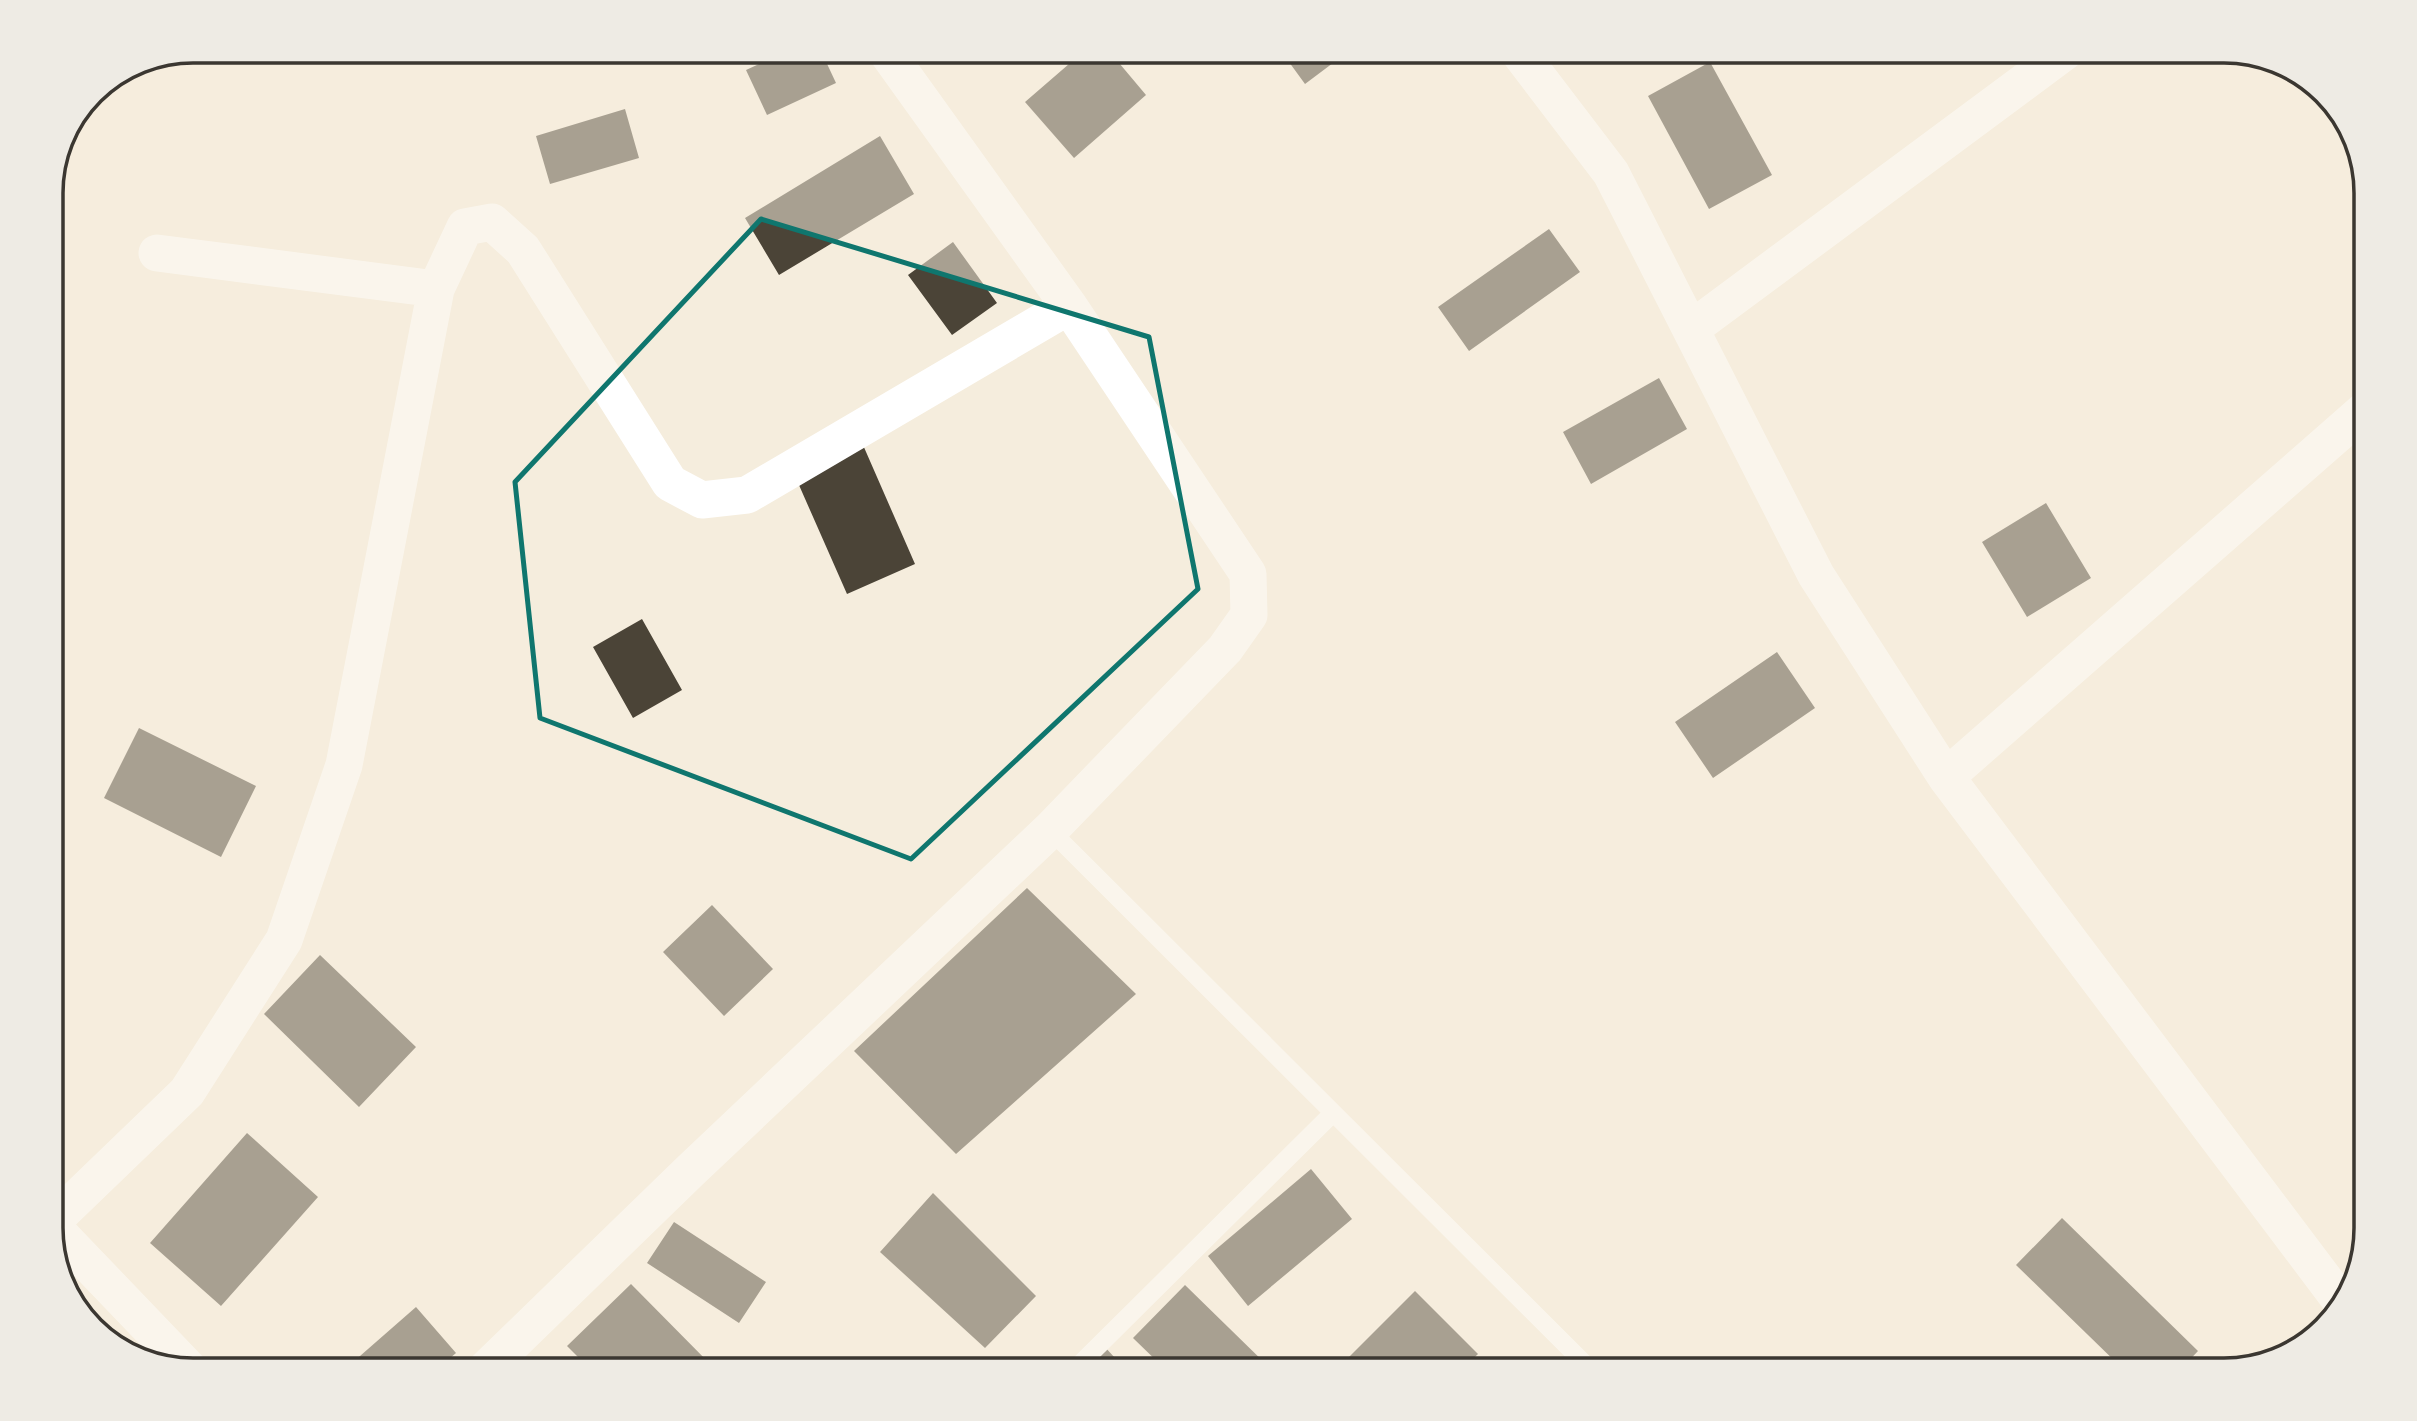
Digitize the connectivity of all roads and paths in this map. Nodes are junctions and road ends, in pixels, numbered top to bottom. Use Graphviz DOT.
graph roads {
  1 [pos="895,63"];
  2 [pos="1527,63"];
  3 [pos="2050,63"];
  4 [pos="157,253"];
  5 [pos="436,289"];
  6 [pos="1069,306"];
  7 [pos="1690,328"];
  8 [pos="2354,420"];
  9 [pos="1946,777"];
  10 [pos="1050,830"];
  11 [pos="1333,1113"];
  12 [pos="63,1212"];
  13 [pos="63,1237"];
  14 [pos="2336,1295"];
  15 [pos="171,1356"];
  16 [pos="497,1358"];
  17 [pos="1086,1358"];
  18 [pos="1579,1358"];
  1 -- 6 [label="street"];
  2 -- 7 [label="street"];
  3 -- 7 [label="street"];
  4 -- 5 [label="street"];
  5 -- 6 [label="street"];
  5 -- 12 [label="street"];
  6 -- 10 [label="street"];
  7 -- 9 [label="street"];
  8 -- 9 [label="street"];
  9 -- 14 [label="street"];
  10 -- 11 [label="lane"];
  10 -- 16 [label="street"];
  11 -- 17 [label="lane"];
  11 -- 18 [label="lane"];
  13 -- 15 [label="street"];
}
